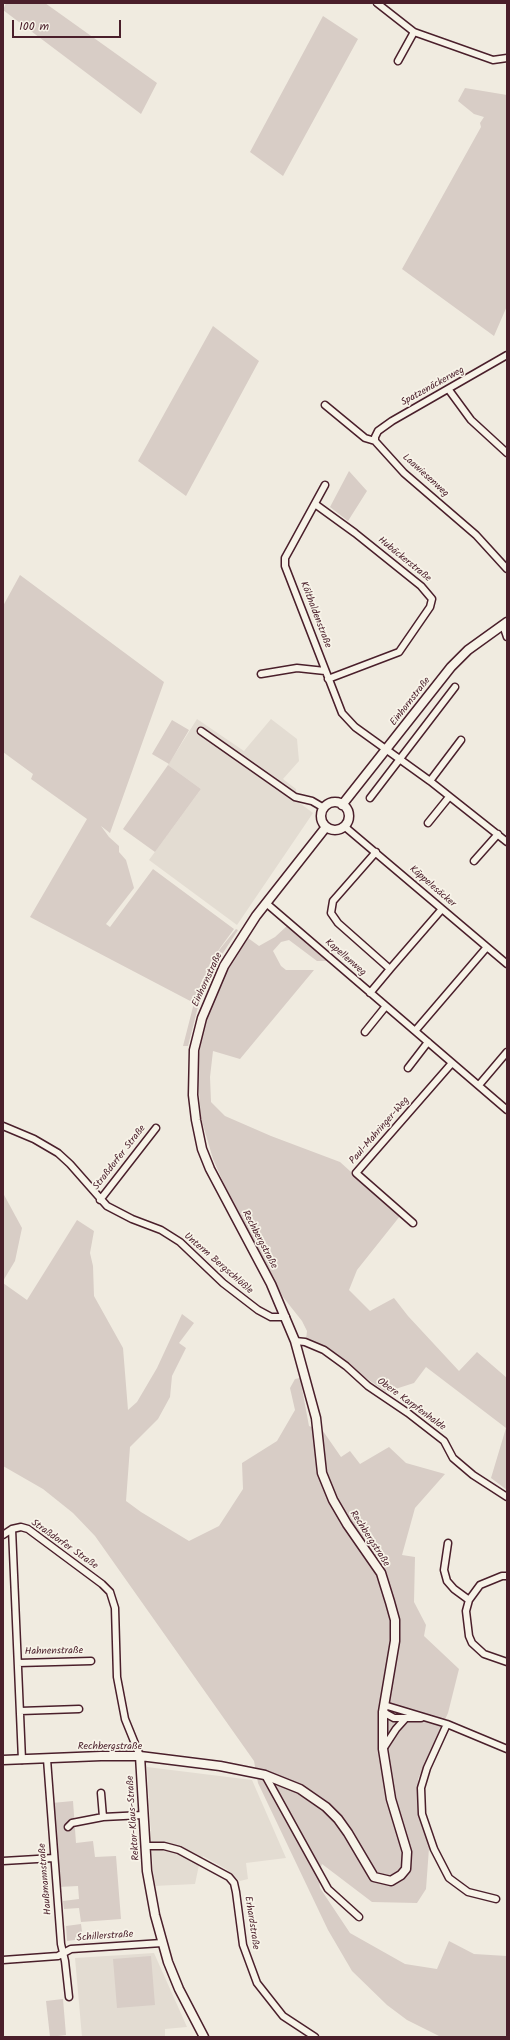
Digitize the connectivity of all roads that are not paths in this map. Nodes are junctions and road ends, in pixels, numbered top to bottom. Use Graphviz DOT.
graph roads {
  1 [pos="377,3"];
  2 [pos="414,32"];
  3 [pos="507,58"];
  4 [pos="398,61"];
  5 [pos="507,355"];
  6 [pos="449,390"];
  7 [pos="325,405"];
  8 [pos="375,441"];
  9 [pos="507,453"];
  10 [pos="325,485"];
  11 [pos="315,504"];
  12 [pos="507,569"];
  13 [pos="505,624"];
  14 [pos="507,637"];
  15 [pos="325,671"];
  16 [pos="261,674"];
  17 [pos="328,678"];
  18 [pos="455,687"];
  19 [pos="201,730"];
  20 [pos="461,740"];
  21 [pos="386,749"];
  22 [pos="400,759"];
  23 [pos="430,781"];
  24 [pos="449,797"];
  25 [pos="370,798"];
  26 [pos="342,805"];
  27 [pos="324,808"];
  28 [pos="428,823"];
  29 [pos="344,826"];
  30 [pos="326,827"];
  31 [pos="498,834"];
  32 [pos="507,842"];
  33 [pos="376,852"];
  34 [pos="474,861"];
  35 [pos="266,903"];
  36 [pos="442,909"];
  37 [pos="487,946"];
  38 [pos="507,964"];
  39 [pos="390,969"];
  40 [pos="370,993"];
  41 [pos="386,1006"];
  42 [pos="415,1031"];
  43 [pos="365,1032"];
  44 [pos="428,1042"];
  45 [pos="507,1052"];
  46 [pos="452,1063"];
  47 [pos="408,1068"];
  48 [pos="479,1085"];
  49 [pos="507,1110"];
  50 [pos="3,1126"];
  51 [pos="156,1128"];
  52 [pos="210,1169"];
  53 [pos="100,1200"];
  54 [pos="413,1223"];
  55 [pos="286,1317"];
  56 [pos="295,1341"];
  57 [pos="507,1497"];
  58 [pos="12,1529"];
  59 [pos="3,1535"];
  60 [pos="448,1543"];
  61 [pos="507,1576"];
  62 [pos="110,1592"];
  63 [pos="469,1600"];
  64 [pos="91,1661"];
  65 [pos="507,1662"];
  66 [pos="18,1663"];
  67 [pos="384,1708"];
  68 [pos="79,1709"];
  69 [pos="20,1711"];
  70 [pos="425,1718"];
  71 [pos="405,1719"];
  72 [pos="447,1724"];
  73 [pos="383,1749"];
  74 [pos="507,1749"];
  75 [pos="140,1756"];
  76 [pos="47,1759"];
  77 [pos="3,1760"];
  78 [pos="22,1760"];
  79 [pos="265,1775"];
  80 [pos="101,1793"];
  81 [pos="143,1815"];
  82 [pos="103,1817"];
  83 [pos="68,1826"];
  84 [pos="145,1846"];
  85 [pos="54,1858"];
  86 [pos="3,1861"];
  87 [pos="496,1899"];
  88 [pos="359,1917"];
  89 [pos="162,1943"];
  90 [pos="63,1954"];
  91 [pos="3,1960"];
  92 [pos="69,1997"];
  93 [pos="204,2037"];
  94 [pos="315,2037"];
  1 -- 2 [label="street"];
  2 -- 3 [label="street"];
  2 -- 4 [label="street"];
  5 -- 6 [label="street, Spatzenäckerweg"];
  6 -- 8 [label="street, Spatzenäckerweg"];
  6 -- 9 [label="street"];
  7 -- 8 [label="street, Laawiesenweg"];
  8 -- 12 [label="street, Laawiesenweg"];
  10 -- 11 [label="street"];
  11 -- 15 [label="street, Költhaldenstraße"];
  11 -- 17 [label="street, Hubäckerstraße"];
  13 -- 14 [label="street"];
  13 -- 21 [label="main road, Einhornstraße"];
  15 -- 16 [label="street"];
  15 -- 17 [label="street, Költhaldenstraße"];
  17 -- 21 [label="street, Költhaldenstraße"];
  18 -- 22 [label="street"];
  19 -- 27 [label="street"];
  20 -- 23 [label="street"];
  21 -- 22 [label="street, Költhaldenstraße"];
  21 -- 26 [label="main road, Einhornstraße"];
  22 -- 23 [label="street, Költhaldenstraße"];
  22 -- 25 [label="street"];
  23 -- 24 [label="street, Költhaldenstraße"];
  24 -- 28 [label="street"];
  24 -- 31 [label="street, Költhaldenstraße"];
  26 -- 27 [label="main road"];
  26 -- 29 [label="main road"];
  27 -- 30 [label="main road"];
  29 -- 30 [label="main road"];
  29 -- 33 [label="street, Käppelesäcker"];
  30 -- 35 [label="main road, Einhornstraße"];
  31 -- 32 [label="street, Költhaldenstraße"];
  31 -- 34 [label="street"];
  33 -- 36 [label="street, Käppelesäcker"];
  33 -- 39 [label="street"];
  35 -- 40 [label="street, Kapellenweg"];
  35 -- 52 [label="main road, Einhornstraße"];
  36 -- 37 [label="street, Käppelesäcker"];
  36 -- 39 [label="street"];
  37 -- 38 [label="street, Käppelesäcker"];
  37 -- 42 [label="street"];
  39 -- 40 [label="street"];
  40 -- 41 [label="street, Kapellenweg"];
  41 -- 42 [label="street, Kapellenweg"];
  41 -- 43 [label="street"];
  42 -- 44 [label="street, Kapellenweg"];
  44 -- 46 [label="street, Kapellenweg"];
  44 -- 47 [label="street"];
  45 -- 48 [label="street"];
  46 -- 48 [label="street, Kapellenweg"];
  46 -- 54 [label="street, Paul-Mahringer-Weg"];
  48 -- 49 [label="street, Kapellenweg"];
  50 -- 53 [label="street, Unterm Bergschlößle"];
  51 -- 53 [label="street, Straßdorfer Straße"];
  52 -- 55 [label="main road, Rechbergstraße"];
  53 -- 55 [label="street, Unterm Bergschlößle"];
  55 -- 56 [label="main road, Rechbergstraße"];
  56 -- 57 [label="street, Obere Karpfenhalde"];
  56 -- 67 [label="main road, Rechbergstraße"];
  58 -- 59 [label="street"];
  58 -- 62 [label="street, Straßdorfer Straße"];
  58 -- 66 [label="street"];
  60 -- 63 [label="street"];
  61 -- 63 [label="street"];
  62 -- 75 [label="street, Rektor-Klaus-Straße"];
  63 -- 65 [label="street"];
  64 -- 66 [label="street, Hahnenstraße"];
  66 -- 69 [label="street"];
  67 -- 70 [label="street"];
  67 -- 71 [label="street"];
  67 -- 73 [label="main road, Rechbergstraße"];
  68 -- 69 [label="street"];
  69 -- 78 [label="street"];
  70 -- 71 [label="street"];
  70 -- 72 [label="street"];
  71 -- 73 [label="street"];
  72 -- 74 [label="street"];
  72 -- 87 [label="street"];
  73 -- 79 [label="main road, Rechbergstraße"];
  75 -- 76 [label="main road, Rechbergstraße"];
  75 -- 79 [label="main road, Rechbergstraße"];
  75 -- 81 [label="main road, Rektor-Klaus-Straße"];
  76 -- 78 [label="main road, Rechbergstraße"];
  76 -- 85 [label="street, Haußmannstraße"];
  77 -- 78 [label="main road, Rechbergstraße"];
  79 -- 88 [label="street"];
  80 -- 82 [label="street"];
  81 -- 82 [label="street"];
  81 -- 84 [label="main road, Rektor-Klaus-Straße"];
  82 -- 83 [label="street"];
  84 -- 89 [label="main road, Rektor-Klaus-Straße"];
  84 -- 94 [label="street, Erhardstraße"];
  85 -- 86 [label="street"];
  85 -- 90 [label="street, Haußmannstraße"];
  89 -- 90 [label="street, Schillerstraße"];
  89 -- 93 [label="main road, Rektor-Klaus-Straße"];
  90 -- 91 [label="street, Schillerstraße"];
  90 -- 92 [label="street, Haußmannstraße"];
}
